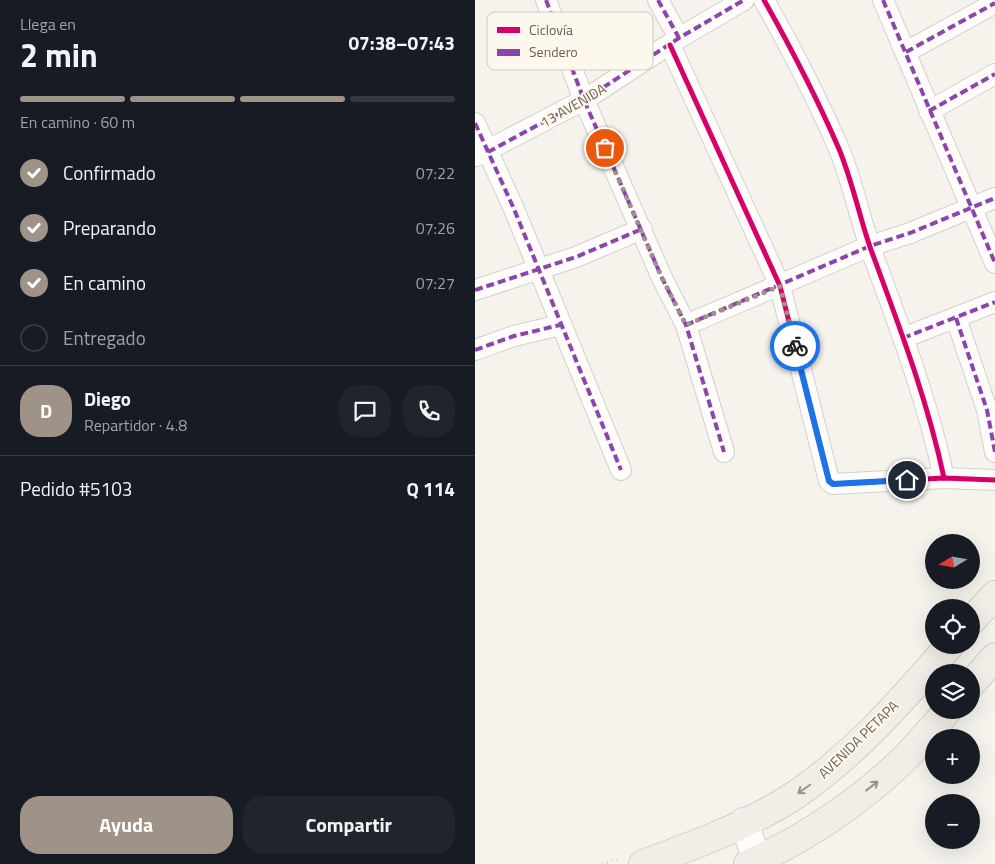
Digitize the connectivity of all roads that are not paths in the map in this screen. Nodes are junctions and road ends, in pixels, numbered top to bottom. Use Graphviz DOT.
graph roads {
  1 [pos="546,0"];
  2 [pos="658,0"];
  3 [pos="744,0"];
  4 [pos="764,0"];
  5 [pos="883,0"];
  6 [pos="995,3"];
  7 [pos="551,12"];
  8 [pos="675,41"];
  9 [pos="906,52"];
  10 [pos="653,55"];
  11 [pos="573,70"];
  12 [pos="630,70"];
  13 [pos="995,74"];
  14 [pos="584,100"];
  15 [pos="929,111"];
  16 [pos="475,123"];
  17 [pos="481,154"];
  18 [pos="995,198"];
  19 [pos="972,207"];
  20 [pos="642,229"];
  21 [pos="870,246"];
  22 [pos="995,263"];
  23 [pos="539,269"];
  24 [pos="780,286"];
  25 [pos="475,290"];
  26 [pos="995,302"];
  27 [pos="956,318"];
  28 [pos="560,325"];
  29 [pos="686,325"];
  30 [pos="903,338"];
  31 [pos="475,350"];
  32 [pos="724,452"];
  33 [pos="995,452"];
  34 [pos="621,470"];
  35 [pos="944,478"];
  36 [pos="995,480"];
  37 [pos="995,595"];
  38 [pos="980,612"];
  39 [pos="942,654"];
  40 [pos="995,657"];
  41 [pos="980,674"];
  42 [pos="940,719"];
  43 [pos="744,822"];
  44 [pos="635,860"];
  45 [pos="753,863"];
  1 -- 7 [label="street"];
  2 -- 8 [label="street"];
  3 -- 8 [label="street, 13 AVENIDA"];
  4 -- 21 [label="street"];
  5 -- 9 [label="street"];
  6 -- 9 [label="street"];
  8 -- 10 [label="street, 13 AVENIDA"];
  8 -- 24 [label="street"];
  9 -- 15 [label="street"];
  11 -- 14 [label="street"];
  12 -- 14 [label="street, 13 AVENIDA"];
  13 -- 15 [label="street"];
  14 -- 17 [label="street, 13 AVENIDA"];
  14 -- 20 [label="street"];
  15 -- 19 [label="street"];
  16 -- 17 [label="street"];
  17 -- 23 [label="street"];
  18 -- 19 [label="street"];
  19 -- 21 [label="street"];
  19 -- 22 [label="street"];
  20 -- 23 [label="street"];
  20 -- 29 [label="street"];
  21 -- 24 [label="street"];
  21 -- 30 [label="street"];
  23 -- 25 [label="street"];
  23 -- 28 [label="street"];
  24 -- 29 [label="street"];
  24 -- 35 [label="street"];
  26 -- 27 [label="street"];
  27 -- 30 [label="street"];
  27 -- 33 [label="street"];
  28 -- 31 [label="street"];
  28 -- 34 [label="street"];
  29 -- 32 [label="street"];
  30 -- 35 [label="street"];
  35 -- 36 [label="street"];
  37 -- 38 [label="main road"];
  39 -- 43 [label="main road, AVENIDA PETAPA, one-way"];
  40 -- 41 [label="main road"];
  45 -- 42 [label="main road, one-way"];
  43 -- 44 [label="main road, AVENIDA PETAPA"];
  43 -- 45 [label="street"];
}
